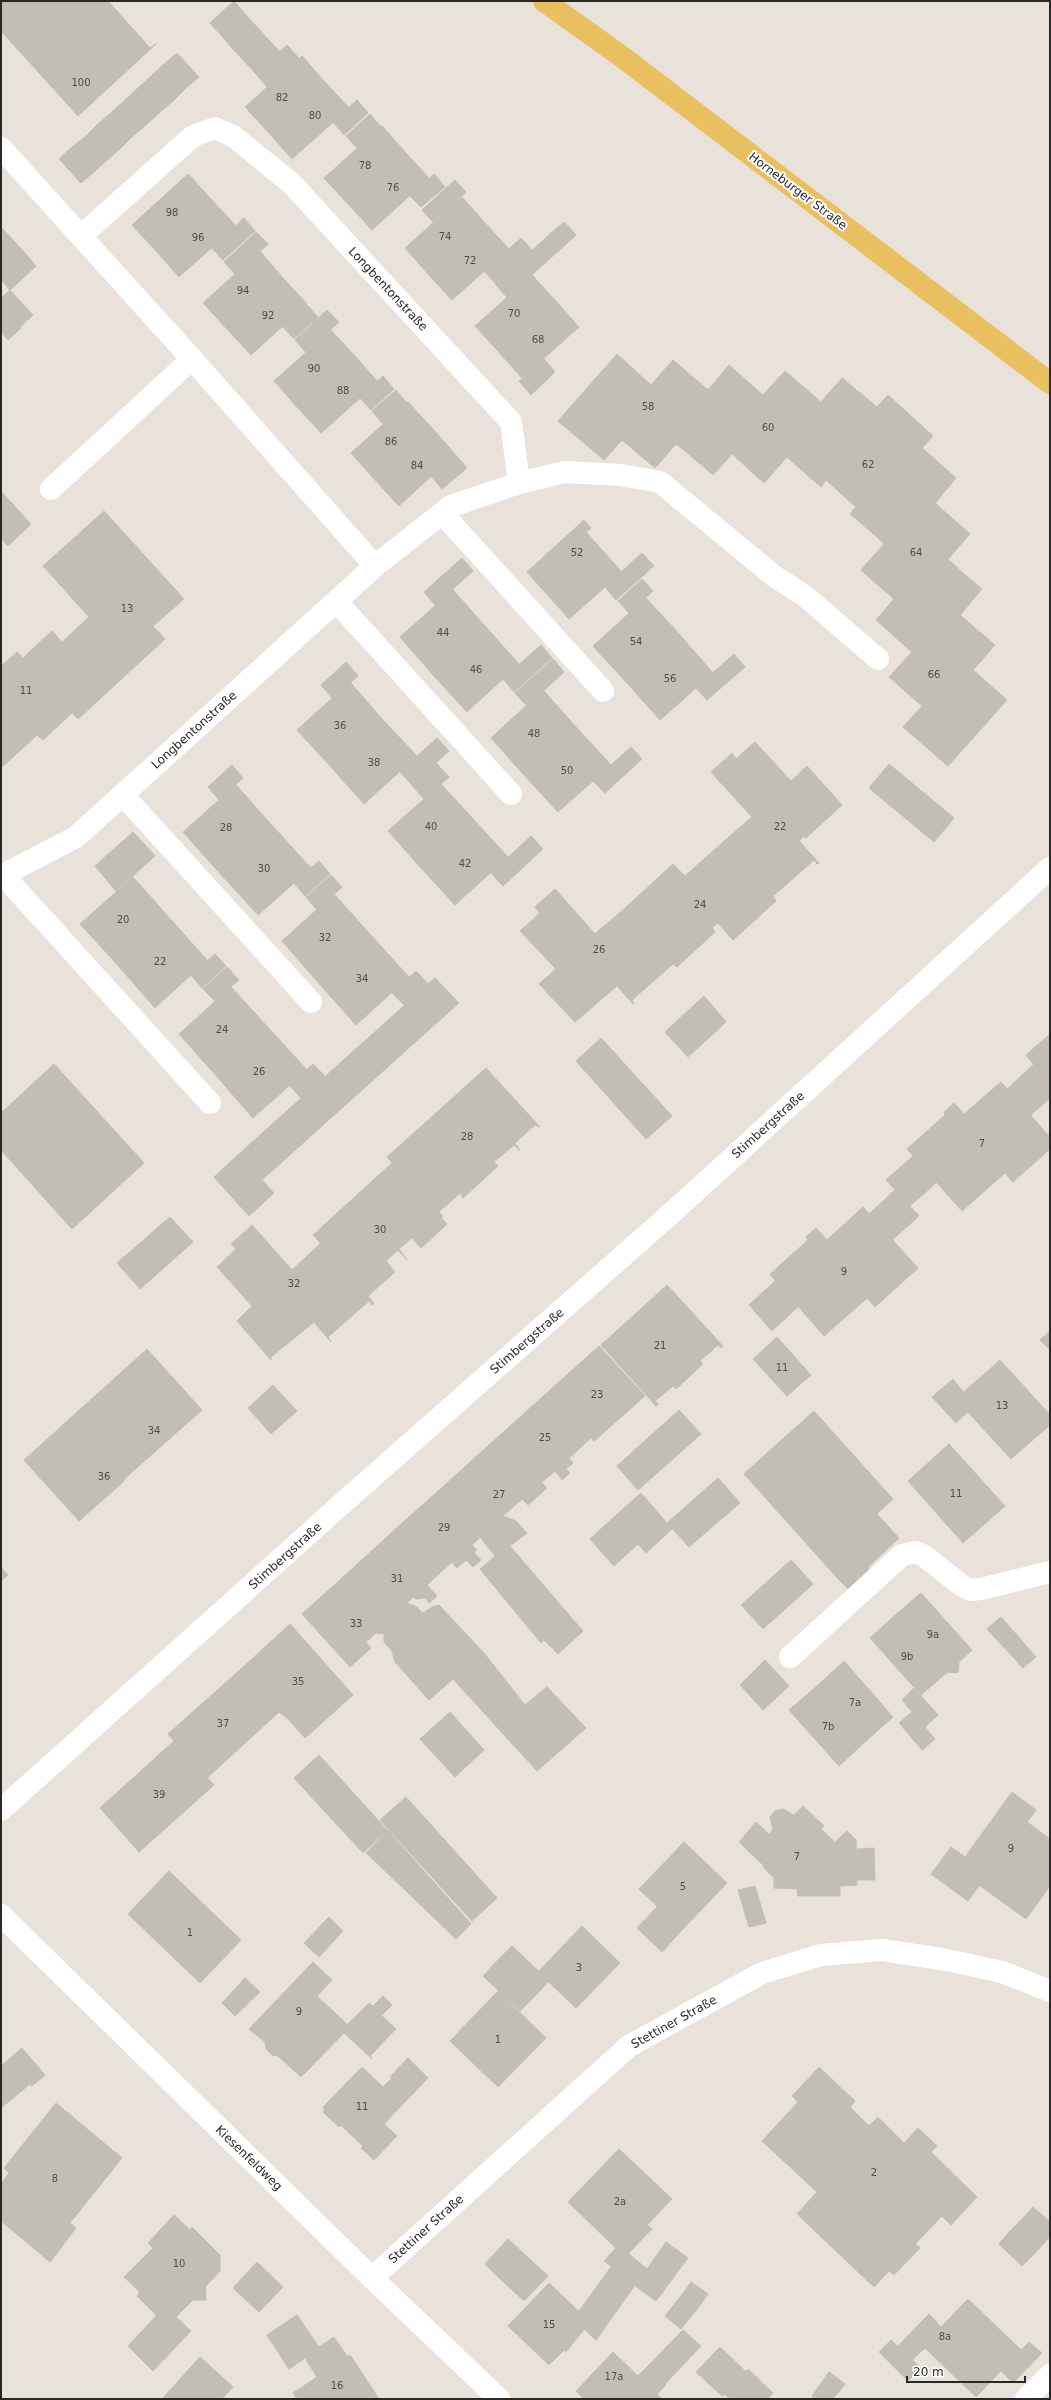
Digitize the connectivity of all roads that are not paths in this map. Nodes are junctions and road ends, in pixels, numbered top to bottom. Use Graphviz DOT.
graph roads {
  1 [pos="544,1"];
  2 [pos="1,148"];
  3 [pos="81,236"];
  4 [pos="192,359"];
  5 [pos="1050,383"];
  6 [pos="519,483"];
  7 [pos="51,489"];
  8 [pos="442,513"];
  9 [pos="375,566"];
  10 [pos="337,602"];
  11 [pos="878,659"];
  12 [pos="603,691"];
  13 [pos="511,794"];
  14 [pos="123,795"];
  15 [pos="1050,868"];
  16 [pos="3,876"];
  17 [pos="311,1002"];
  18 [pos="210,1103"];
  19 [pos="1050,1572"];
  20 [pos="790,1657"];
  21 [pos="1,1810"];
  22 [pos="1,1915"];
  23 [pos="1050,1991"];
  24 [pos="372,2278"];
  25 [pos="1050,2375"];
  26 [pos="499,2399"];
  27 [pos="1026,2399"];
  1 -- 5 [label="main road, Horneburger Straße"];
  2 -- 3 [label="street"];
  3 -- 4 [label="street"];
  3 -- 6 [label="street, Longbentonstraße"];
  4 -- 7 [label="street"];
  4 -- 9 [label="street"];
  6 -- 8 [label="street, Longbentonstraße"];
  6 -- 11 [label="street"];
  8 -- 9 [label="street, Longbentonstraße"];
  8 -- 12 [label="street"];
  9 -- 10 [label="street, Longbentonstraße"];
  10 -- 13 [label="street"];
  10 -- 14 [label="street, Longbentonstraße"];
  14 -- 16 [label="street, Longbentonstraße"];
  14 -- 17 [label="street"];
  15 -- 21 [label="street, Stimbergstraße"];
  16 -- 18 [label="street"];
  19 -- 20 [label="street"];
  22 -- 24 [label="street, Kiesenfeldweg"];
  23 -- 24 [label="street, Stettiner Straße"];
  24 -- 26 [label="street, Kiesenfeldweg"];
  25 -- 27 [label="street"];
}
